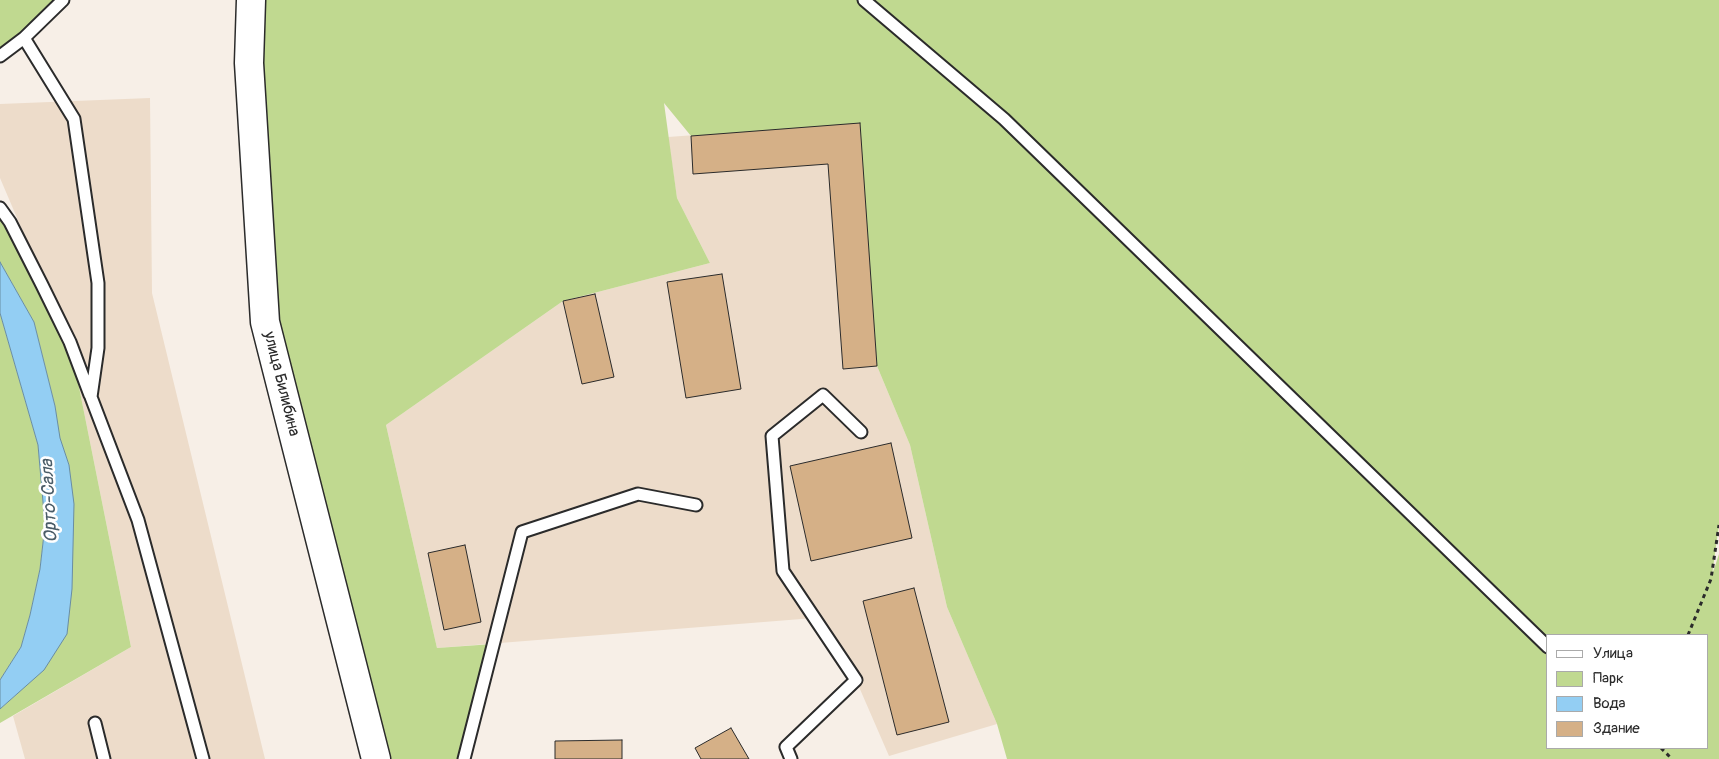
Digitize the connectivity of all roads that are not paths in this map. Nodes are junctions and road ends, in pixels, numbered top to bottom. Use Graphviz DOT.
graph roads {
  1 [pos="63,0"];
  2 [pos="251,0"];
  3 [pos="864,0"];
  4 [pos="24,38"];
  5 [pos="0,56"];
  6 [pos="0,208"];
  7 [pos="91,397"];
  8 [pos="860,432"];
  9 [pos="696,506"];
  10 [pos="1546,645"];
  11 [pos="95,723"];
  12 [pos="104,759"];
  13 [pos="203,759"];
  14 [pos="376,759"];
  15 [pos="464,759"];
  16 [pos="791,759"];
  1 -- 4 [label="lane"];
  2 -- 14 [label="street, улица Билибина"];
  3 -- 10 [label="lane"];
  4 -- 5 [label="lane"];
  4 -- 7 [label="lane"];
  6 -- 7 [label="lane"];
  7 -- 13 [label="lane"];
  8 -- 16 [label="lane"];
  9 -- 15 [label="lane"];
  11 -- 12 [label="lane"];
}
